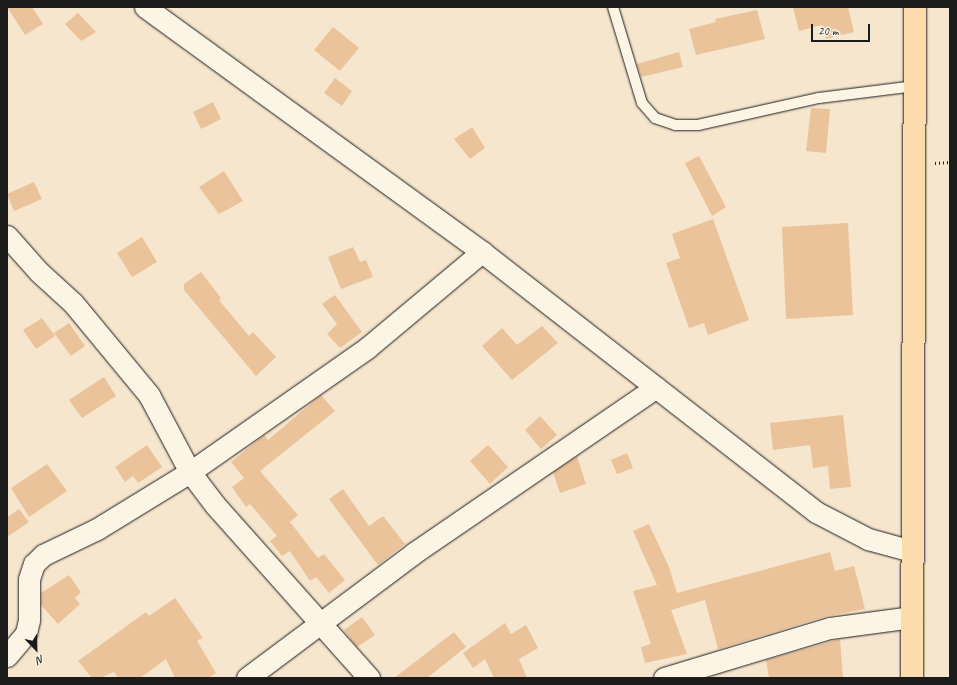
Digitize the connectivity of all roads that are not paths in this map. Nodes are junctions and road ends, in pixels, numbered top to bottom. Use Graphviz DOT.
graph roads {
  1 [pos="145,7"];
  2 [pos="613,7"];
  3 [pos="915,7"];
  4 [pos="915,86"];
  5 [pos="7,236"];
  6 [pos="482,252"];
  7 [pos="656,387"];
  8 [pos="190,472"];
  9 [pos="912,551"];
  10 [pos="912,617"];
  11 [pos="321,623"];
  12 [pos="7,656"];
  13 [pos="688,675"];
  14 [pos="247,678"];
  15 [pos="369,678"];
  16 [pos="664,678"];
  17 [pos="912,678"];
  1 -- 6 [label="street"];
  2 -- 4 [label="lane"];
  3 -- 4 [label="main road"];
  4 -- 9 [label="main road"];
  5 -- 8 [label="street"];
  6 -- 7 [label="street"];
  6 -- 8 [label="street"];
  7 -- 9 [label="street"];
  7 -- 11 [label="street"];
  8 -- 11 [label="street"];
  8 -- 12 [label="street"];
  9 -- 10 [label="main road"];
  10 -- 13 [label="street"];
  10 -- 17 [label="main road"];
  11 -- 14 [label="street"];
  11 -- 15 [label="street"];
  13 -- 16 [label="street"];
}
